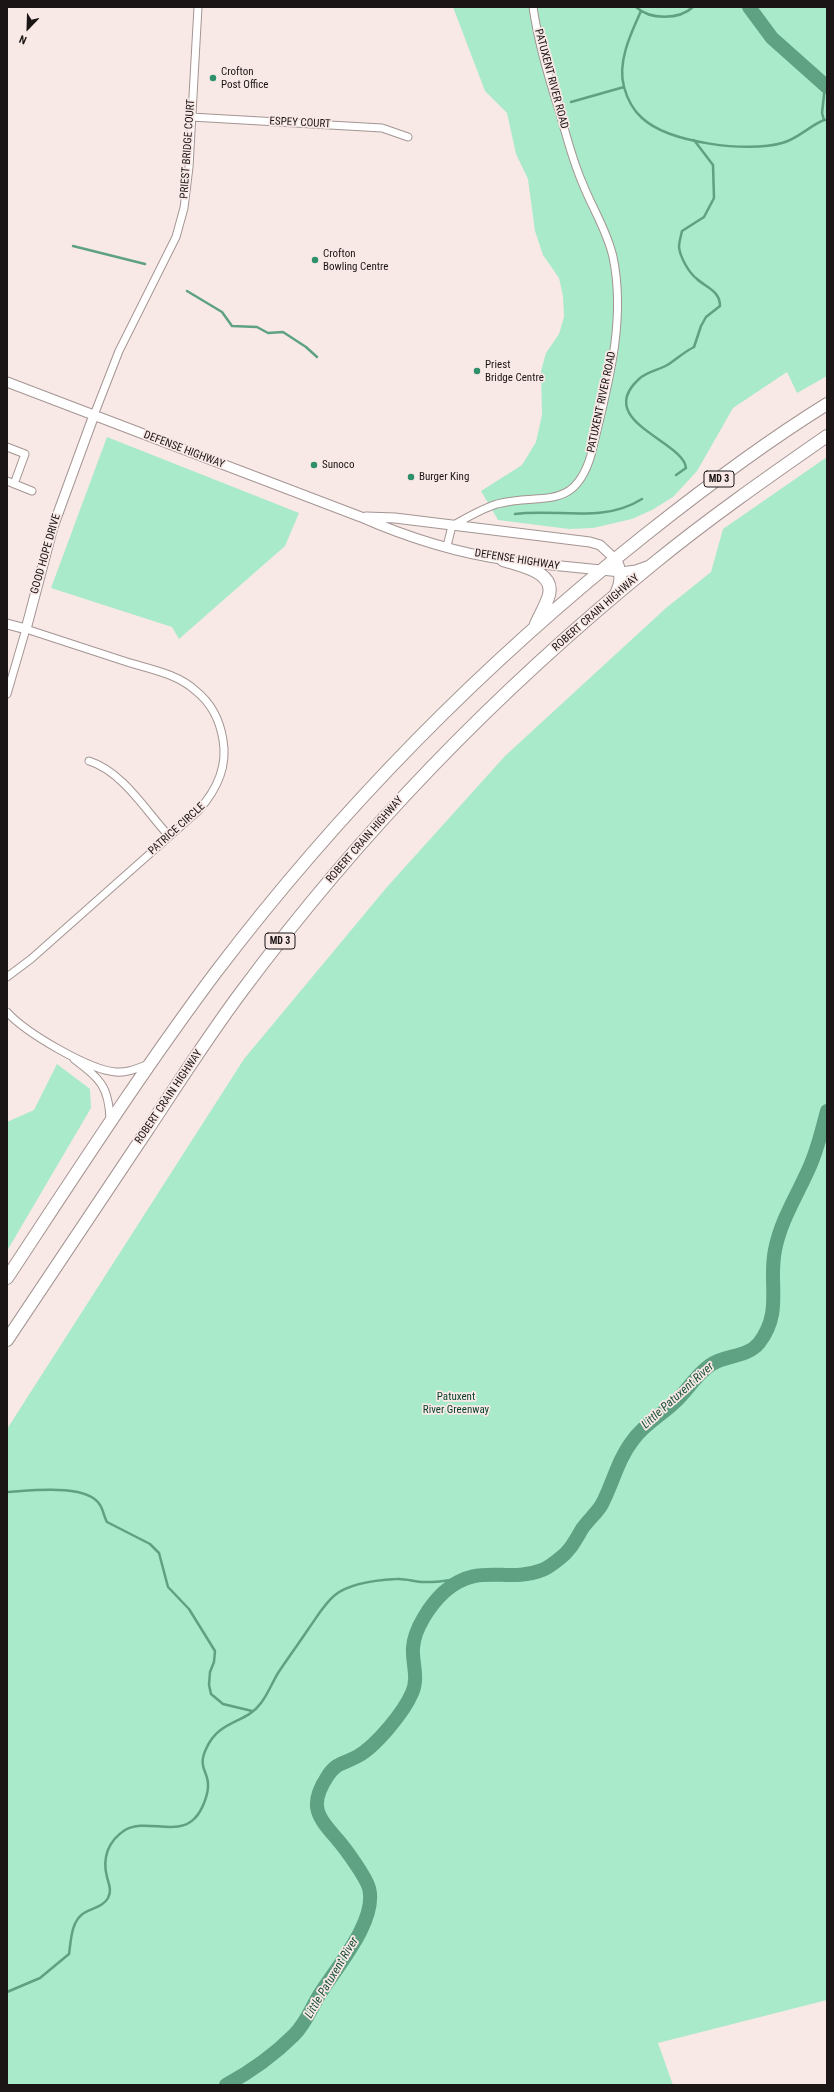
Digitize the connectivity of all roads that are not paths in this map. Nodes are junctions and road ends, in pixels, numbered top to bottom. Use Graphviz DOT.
graph roads {
  1 [pos="198,7"];
  2 [pos="533,7"];
  3 [pos="191,117"];
  4 [pos="408,137"];
  5 [pos="7,382"];
  6 [pos="827,404"];
  7 [pos="94,416"];
  8 [pos="827,436"];
  9 [pos="7,447"];
  10 [pos="9,483"];
  11 [pos="32,491"];
  12 [pos="361,517"];
  13 [pos="452,526"];
  14 [pos="447,546"];
  15 [pos="615,559"];
  16 [pos="503,560"];
  17 [pos="654,563"];
  18 [pos="600,571"];
  19 [pos="621,572"];
  20 [pos="616,595"];
  21 [pos="7,624"];
  22 [pos="533,628"];
  23 [pos="26,629"];
  24 [pos="7,694"];
  25 [pos="89,761"];
  26 [pos="169,836"];
  27 [pos="7,977"];
  28 [pos="7,1012"];
  29 [pos="64,1052"];
  30 [pos="151,1062"];
  31 [pos="111,1122"];
  32 [pos="7,1278"];
  33 [pos="7,1340"];
  1 -- 3 [label="street, PRIEST BRIDGE COURT"];
  2 -- 13 [label="street, PATUXENT RIVER ROAD"];
  3 -- 4 [label="street, ESPEY COURT"];
  3 -- 7 [label="street, PRIEST BRIDGE COURT"];
  5 -- 7 [label="main road, DEFENSE HIGHWAY"];
  6 -- 15 [label="highway, MD 3"];
  7 -- 12 [label="main road, DEFENSE HIGHWAY"];
  7 -- 23 [label="main road, GOOD HOPE DRIVE"];
  8 -- 17 [label="highway, ROBERT CRAIN HIGHWAY / MD 3"];
  9 -- 10 [label="street"];
  10 -- 11 [label="street"];
  12 -- 13 [label="main road, DEFENSE HIGHWAY"];
  12 -- 14 [label="main road, DEFENSE HIGHWAY"];
  13 -- 14 [label="street"];
  13 -- 15 [label="main road, DEFENSE HIGHWAY"];
  14 -- 16 [label="main road, DEFENSE HIGHWAY"];
  15 -- 18 [label="highway, MD 3"];
  15 -- 19 [label="highway"];
  16 -- 18 [label="main road, DEFENSE HIGHWAY"];
  16 -- 22 [label="highway"];
  17 -- 19 [label="main road, DEFENSE HIGHWAY"];
  17 -- 20 [label="highway, ROBERT CRAIN HIGHWAY / MD 3"];
  18 -- 19 [label="main road, DEFENSE HIGHWAY"];
  18 -- 22 [label="highway, MD 3"];
  19 -- 20 [label="highway"];
  20 -- 33 [label="highway, ROBERT CRAIN HIGHWAY / MD 3"];
  21 -- 23 [label="main road"];
  22 -- 30 [label="highway, MD 3"];
  23 -- 24 [label="street, GOOD HOPE DRIVE"];
  23 -- 26 [label="street, PATRICE CIRCLE"];
  25 -- 26 [label="street"];
  26 -- 27 [label="street, PATRICE CIRCLE"];
  28 -- 29 [label="street"];
  29 -- 30 [label="street"];
  29 -- 31 [label="street"];
  30 -- 31 [label="highway, MD 3"];
  31 -- 32 [label="highway, MD 3"];
}
